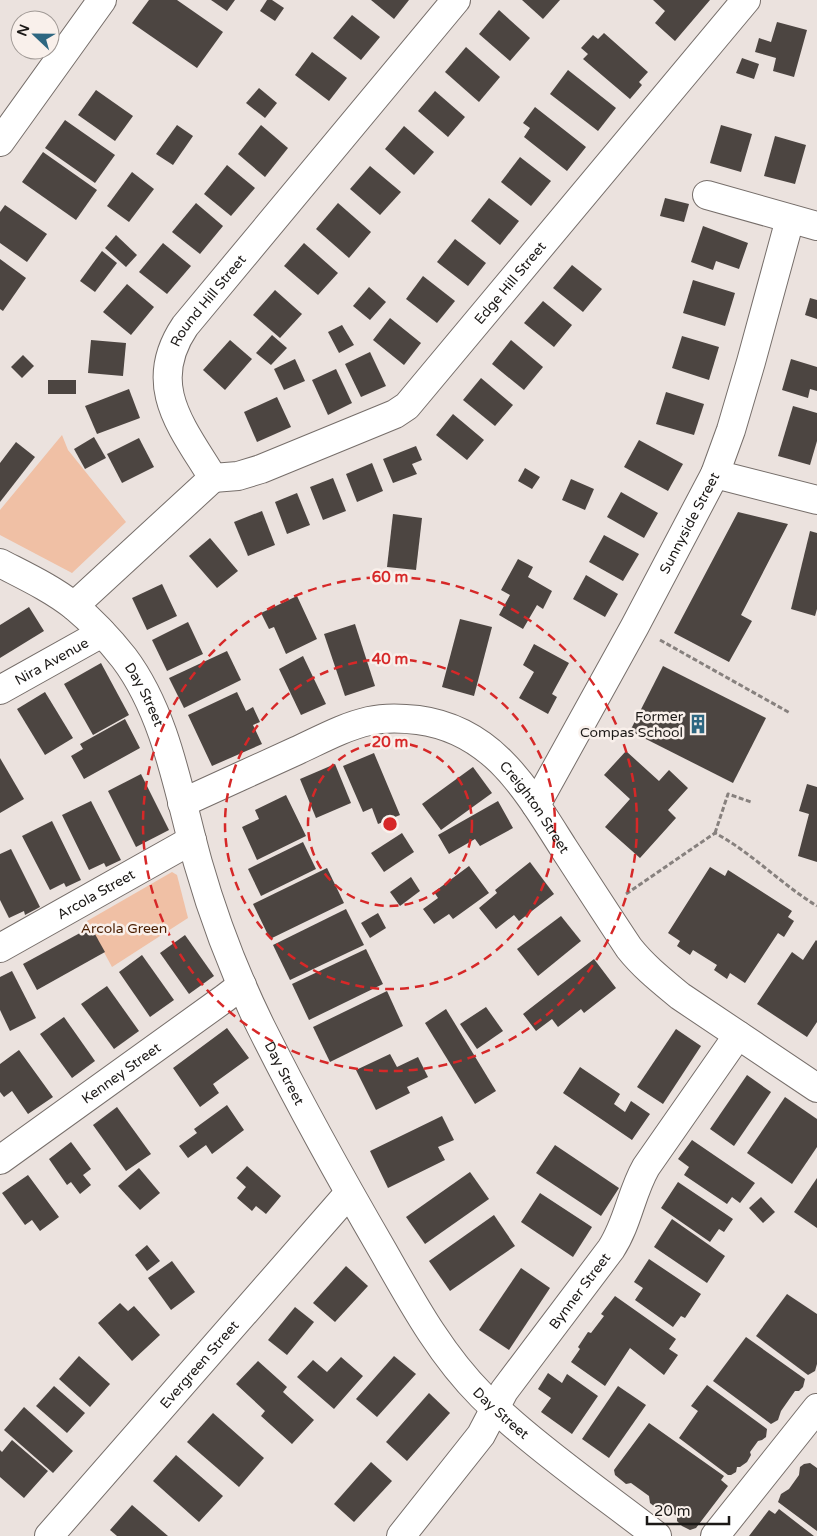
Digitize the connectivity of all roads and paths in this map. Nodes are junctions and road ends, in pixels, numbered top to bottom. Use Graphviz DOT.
graph roads {
  1 [pos="102,0"];
  2 [pos="456,0"];
  3 [pos="746,0"];
  4 [pos="0,142"];
  5 [pos="707,195"];
  6 [pos="790,219"];
  7 [pos="817,226"];
  8 [pos="715,474"];
  9 [pos="213,478"];
  10 [pos="817,500"];
  11 [pos="0,564"];
  12 [pos="74,606"];
  13 [pos="102,633"];
  14 [pos="653,636"];
  15 [pos="0,690"];
  16 [pos="790,712"];
  17 [pos="750,802"];
  18 [pos="182,803"];
  19 [pos="536,805"];
  20 [pos="715,833"];
  21 [pos="192,840"];
  22 [pos="622,897"];
  23 [pos="817,906"];
  24 [pos="0,948"];
  25 [pos="242,985"];
  26 [pos="738,1034"];
  27 [pos="817,1088"];
  28 [pos="0,1160"];
  29 [pos="349,1193"];
  30 [pos="817,1408"];
  31 [pos="496,1409"];
  32 [pos="49,1536"];
  33 [pos="401,1536"];
  34 [pos="657,1536"];
  35 [pos="715,1536"];
  1 -- 4 [label="street"];
  2 -- 9 [label="street, Round Hill Street"];
  3 -- 9 [label="street, Edge Hill Street"];
  5 -- 6 [label="street"];
  6 -- 7 [label="street"];
  6 -- 8 [label="street, Sunnyside Street"];
  8 -- 10 [label="street"];
  8 -- 19 [label="street, Sunnyside Street"];
  9 -- 12 [label="street"];
  11 -- 12 [label="street, Day Street"];
  12 -- 13 [label="street, Day Street"];
  13 -- 15 [label="street, Nira Avenue"];
  13 -- 18 [label="street, Day Street"];
  14 -- 16 [label="path"];
  17 -- 20 [label="path"];
  18 -- 19 [label="street, Creighton Street"];
  18 -- 21 [label="street, Day Street"];
  19 -- 26 [label="street, Creighton Street"];
  20 -- 22 [label="path"];
  20 -- 23 [label="path"];
  21 -- 24 [label="street, Arcola Street"];
  21 -- 25 [label="street, Day Street"];
  25 -- 28 [label="street, Kenney Street"];
  25 -- 29 [label="street, Day Street"];
  26 -- 27 [label="street, Creighton Street"];
  26 -- 31 [label="street, Bynner Street"];
  29 -- 31 [label="street, Day Street"];
  29 -- 32 [label="street, Evergreen Street"];
  30 -- 35 [label="street"];
  31 -- 33 [label="street, Bynner Street"];
  31 -- 34 [label="street, Day Street"];
}
